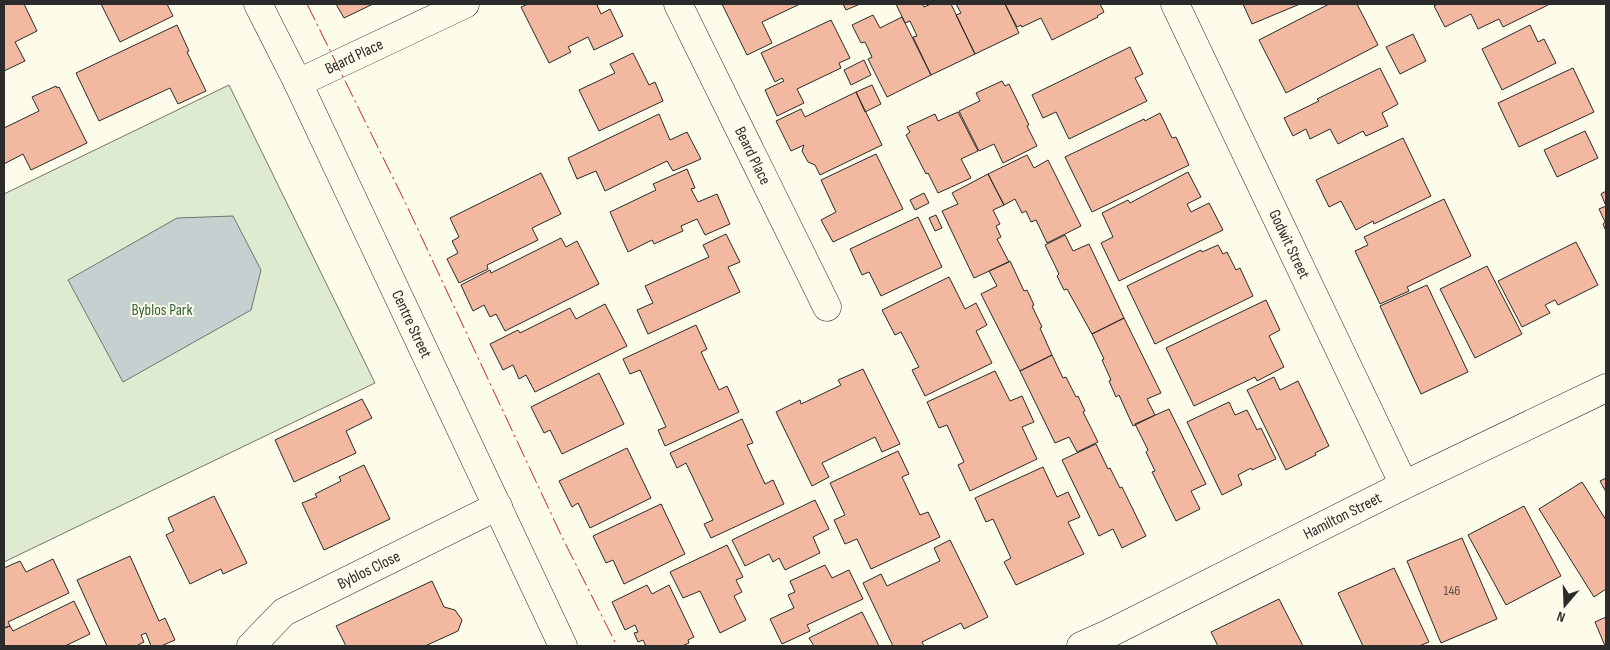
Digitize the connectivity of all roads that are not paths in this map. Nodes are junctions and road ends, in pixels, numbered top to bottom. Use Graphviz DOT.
graph roads {
  1 [pos="258,4"];
  2 [pos="465,4"];
  3 [pos="678,4"];
  4 [pos="1175,4"];
  5 [pos="298,83"];
  6 [pos="827,307"];
  7 [pos="1606,388"];
  8 [pos="1404,485"];
  9 [pos="498,506"];
  10 [pos="1113,640"];
  11 [pos="251,646"];
  12 [pos="563,646"];
  13 [pos="1081,646"];
  1 -- 5 [label="street, Centre Street"];
  2 -- 5 [label="street, Beard Place"];
  3 -- 6 [label="street, Beard Place"];
  4 -- 8 [label="street, Godwit Street"];
  5 -- 9 [label="street, Centre Street"];
  7 -- 8 [label="street, Hamilton Street"];
  8 -- 10 [label="street, Hamilton Street"];
  9 -- 11 [label="street, Byblos Close"];
  9 -- 12 [label="street, Centre Street"];
  10 -- 13 [label="street, Hamilton Street"];
}
